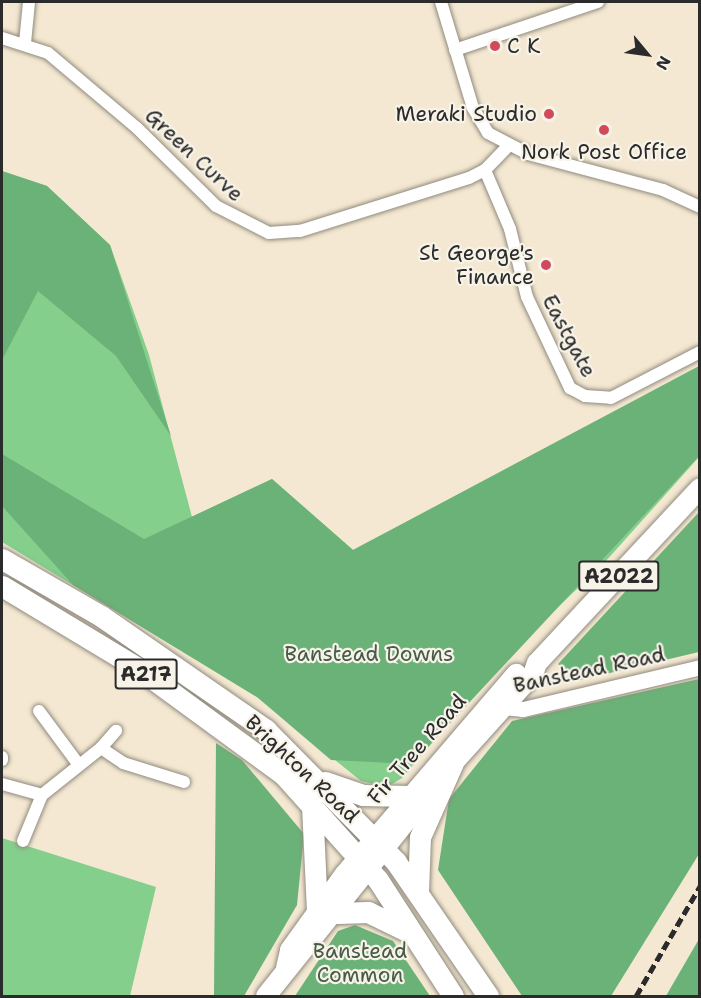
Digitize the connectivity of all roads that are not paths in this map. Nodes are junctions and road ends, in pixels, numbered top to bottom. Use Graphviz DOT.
graph roads {
  1 [pos="29,2"];
  2 [pos="441,2"];
  3 [pos="598,2"];
  4 [pos="2,38"];
  5 [pos="25,43"];
  6 [pos="455,50"];
  7 [pos="507,147"];
  8 [pos="485,170"];
  9 [pos="699,207"];
  10 [pos="699,352"];
  11 [pos="699,488"];
  12 [pos="2,559"];
  13 [pos="2,586"];
  14 [pos="699,667"];
  15 [pos="495,706"];
  16 [pos="39,711"];
  17 [pos="251,718"];
  18 [pos="116,731"];
  19 [pos="237,738"];
  20 [pos="100,748"];
  21 [pos="453,763"];
  22 [pos="79,765"];
  23 [pos="316,778"];
  24 [pos="184,782"];
  25 [pos="2,784"];
  26 [pos="42,795"];
  27 [pos="408,796"];
  28 [pos="312,805"];
  29 [pos="23,841"];
  30 [pos="379,844"];
  31 [pos="363,864"];
  32 [pos="418,894"];
  33 [pos="327,913"];
  34 [pos="413,935"];
  35 [pos="266,996"];
  36 [pos="453,996"];
  37 [pos="488,996"];
  1 -- 5 [label="street"];
  2 -- 6 [label="street"];
  3 -- 6 [label="street"];
  4 -- 5 [label="street, Green Curve"];
  5 -- 8 [label="street, Green Curve"];
  6 -- 7 [label="street"];
  7 -- 8 [label="street, Green Curve"];
  7 -- 9 [label="street"];
  8 -- 10 [label="street, Eastgate"];
  11 -- 15 [label="main road, Fir Tree Road / A2022"];
  12 -- 17 [label="highway, Brighton Road / A217"];
  13 -- 19 [label="highway, Brighton Road / A217"];
  14 -- 15 [label="street, Banstead Road"];
  15 -- 21 [label="main road, Fir Tree Road / A2022"];
  15 -- 27 [label="main road, Fir Tree Road / A2022"];
  16 -- 22 [label="street"];
  17 -- 19 [label="highway"];
  17 -- 23 [label="highway, Brighton Road / A217"];
  18 -- 20 [label="street"];
  19 -- 28 [label="highway, Brighton Road / A217"];
  20 -- 22 [label="street"];
  20 -- 24 [label="street"];
  21 -- 30 [label="main road, Fir Tree Road / A2022"];
  21 -- 32 [label="highway"];
  22 -- 26 [label="street"];
  23 -- 27 [label="highway"];
  23 -- 30 [label="highway, Brighton Road / A217"];
  25 -- 26 [label="street"];
  26 -- 29 [label="street"];
  27 -- 30 [label="main road, Fir Tree Road / A2022"];
  28 -- 31 [label="highway, Brighton Road / A217"];
  28 -- 33 [label="highway"];
  30 -- 31 [label="main road, Fir Tree Road / A2022"];
  30 -- 32 [label="highway, Brighton Road / A217"];
  31 -- 33 [label="main road, Fir Tree Road / A2022"];
  31 -- 34 [label="highway, Brighton Road / A217"];
  32 -- 37 [label="highway, Brighton Road / A217"];
  33 -- 34 [label="highway"];
  33 -- 35 [label="main road, Fir Tree Road / A2022"];
  34 -- 36 [label="highway, Brighton Road / A217"];
}
